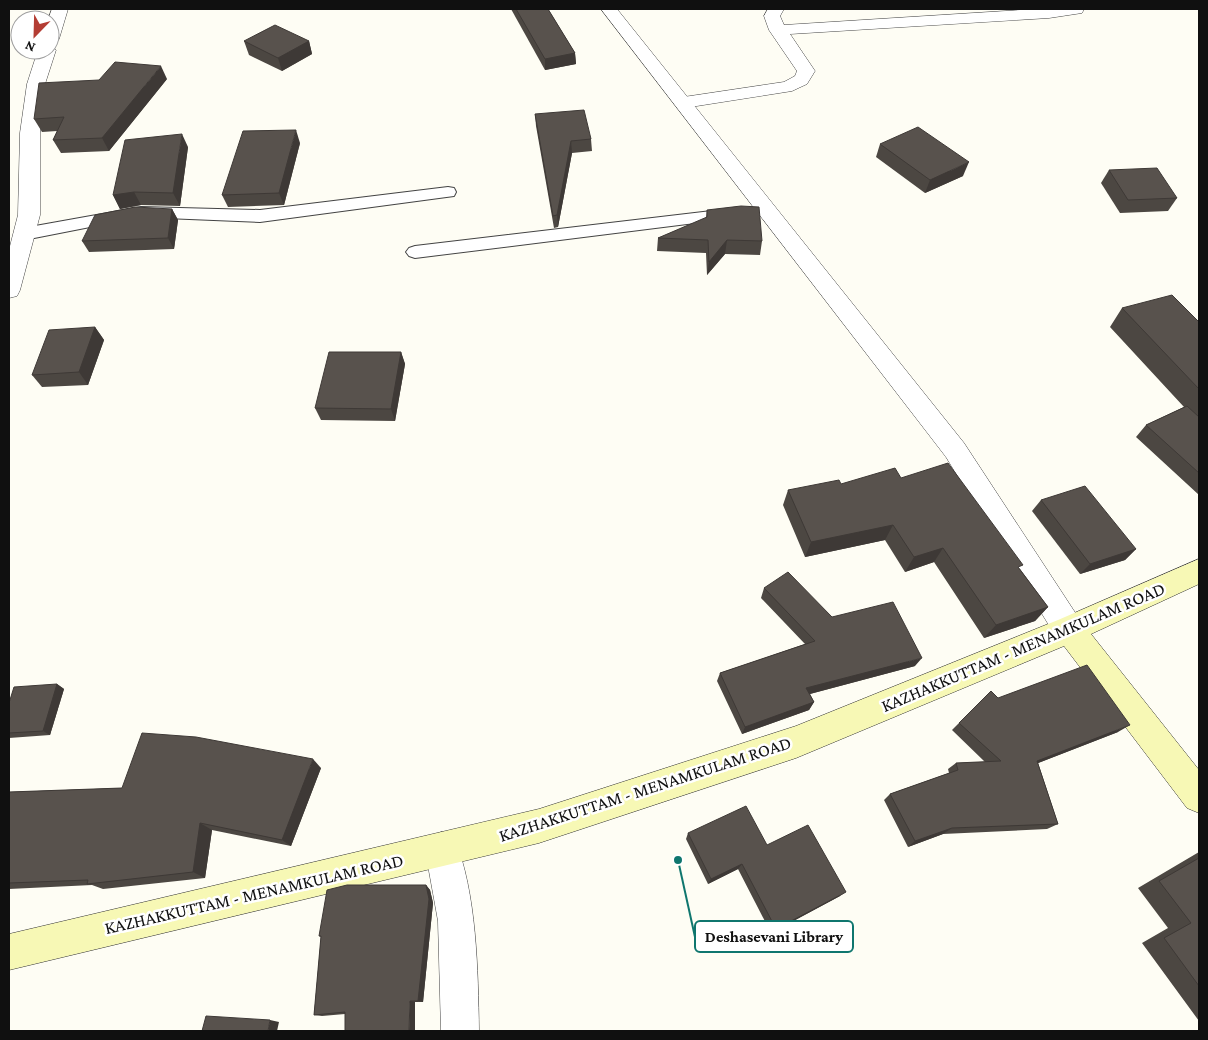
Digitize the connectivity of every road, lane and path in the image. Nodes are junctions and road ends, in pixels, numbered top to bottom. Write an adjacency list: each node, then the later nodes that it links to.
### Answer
1 (609, 9): 6 (street)
2 (776, 9): 4 (street)
3 (1076, 9): 4 (street)
4 (778, 30): 6 (street)
5 (44, 60): 9 (street)
6 (684, 102): 8 (street)
7 (448, 192): 9 (lane)
8 (768, 209): 10 (lane); 13 (street)
9 (24, 234): 11 (street)
10 (415, 252)
11 (9, 290)
12 (1199, 571): 13 (main road, KAZHAKKUTTAM - MENAMKULAM ROAD)
13 (1070, 630): 14 (main road); 15 (main road, KAZHAKKUTTAM - MENAMKULAM ROAD)
14 (1199, 796)
15 (442, 849): 16 (main road, KAZHAKKUTTAM - MENAMKULAM ROAD); 17 (street)
16 (9, 952)
17 (460, 1031)

